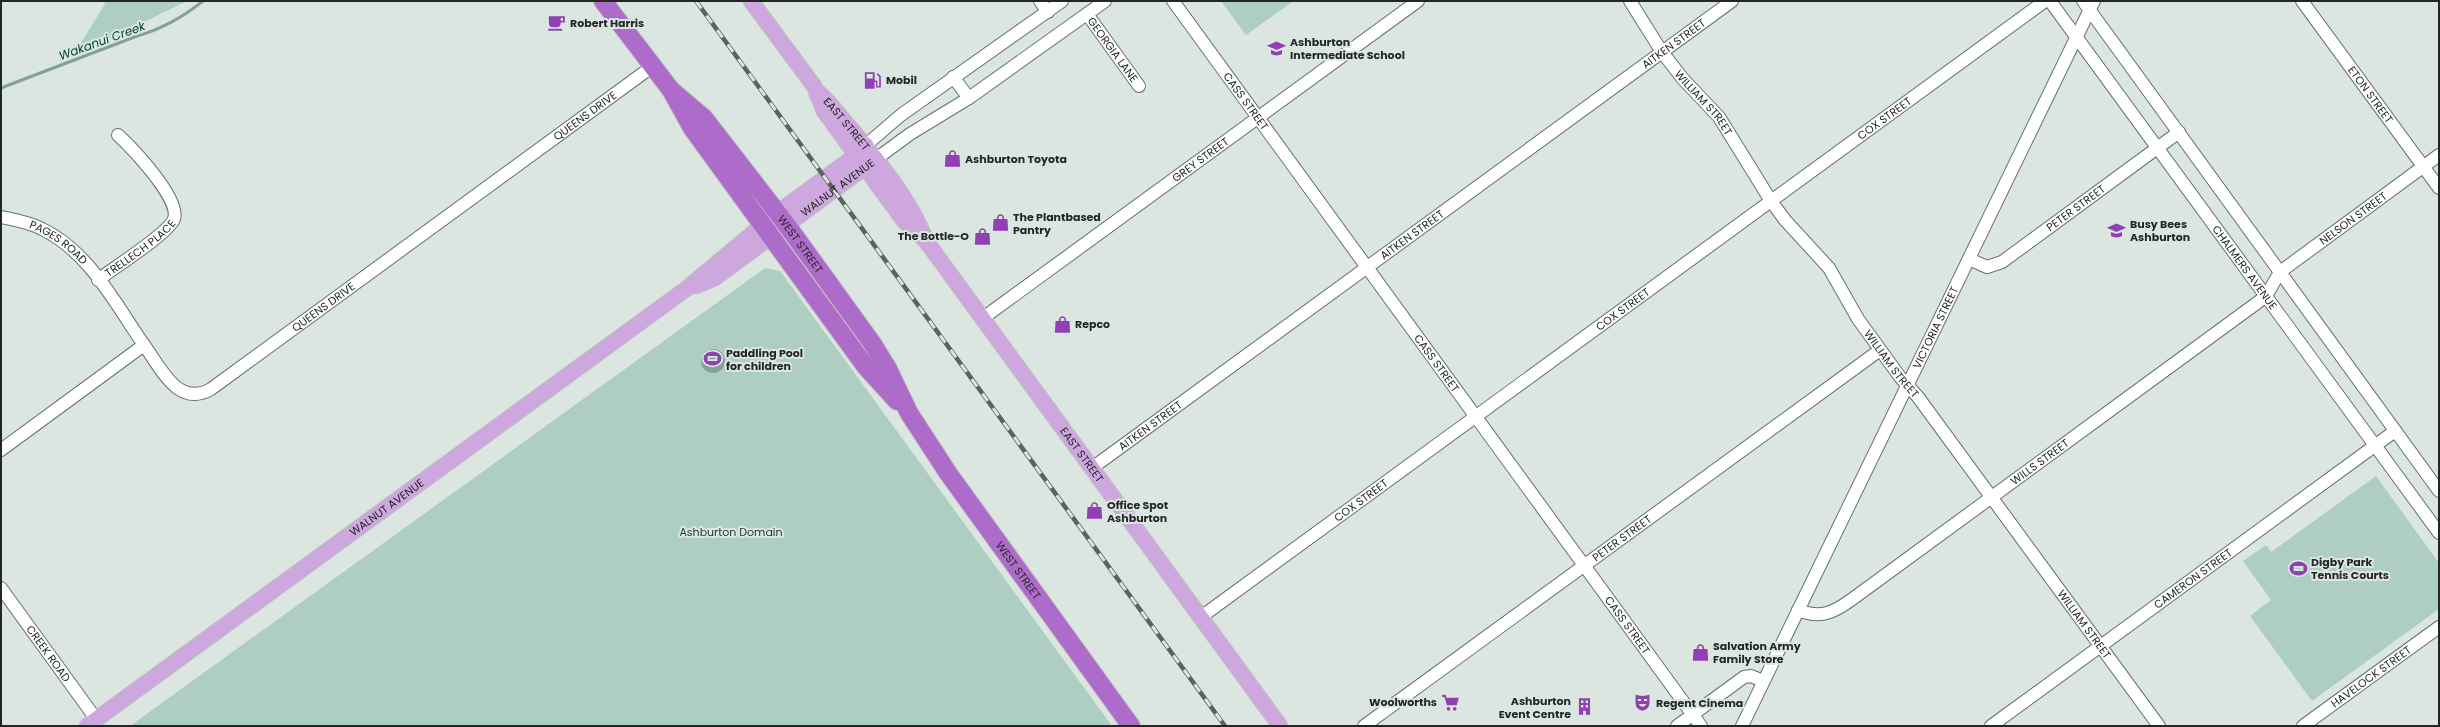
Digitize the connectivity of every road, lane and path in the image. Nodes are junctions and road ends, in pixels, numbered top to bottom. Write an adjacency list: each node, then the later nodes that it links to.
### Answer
1 (603, 1): 18 (highway, WEST STREET)
2 (751, 1): 28 (main road, EAST STREET)
3 (1040, 1): 14 (street)
4 (1062, 1): 14 (street, WALNUT AVENUE)
5 (1104, 1): 15 (street, WALNUT AVENUE)
6 (1173, 1): 23 (street, CASS STREET)
7 (1418, 1): 23 (street, GREY STREET)
8 (1630, 1): 17 (street, WILLIAM STREET)
9 (1732, 1): 17 (street, AITKEN STREET)
10 (2045, 1): 31 (street, COX STREET)
11 (2050, 1): 16 (street, CHALMERS AVENUE)
12 (2302, 1): 29 (street, ETON STREET)
13 (2088, 7): 16 (street, VICTORIA STREET); 24 (street)
14 (1048, 12): 19 (street, WALNUT AVENUE)
15 (1087, 14): 20 (street, GEORGIA LANE); 22 (street, WALNUT AVENUE)
16 (2077, 37): 26 (street, CHALMERS AVENUE); 35 (street, VICTORIA STREET)
17 (1662, 52): 31 (street, WILLIAM STREET); 36 (street, AITKEN STREET)
18 (653, 66): 21 (highway, WEST STREET); 41 (street, QUEENS DRIVE)
19 (953, 77): 22 (street); 28 (street, WALNUT AVENUE)
20 (1139, 86)
21 (671, 90): 33 (highway, WEST STREET); 34 (highway, WEST STREET)
22 (969, 98): 28 (street, WALNUT AVENUE)
23 (1258, 118): 36 (street, CASS STREET); 40 (street, GREY STREET)
24 (2179, 132): 26 (street, PETER STREET); 37 (street)
25 (118, 135): 38 (street, TRELLECH PLACE)
26 (2158, 148): 35 (street, PETER STREET); 39 (street, CHALMERS AVENUE)
27 (2439, 155): 29 (street, NELSON STREET)
28 (865, 157): 33 (main road, WALNUT AVENUE); 40 (main road, EAST STREET)
29 (2423, 167): 30 (street, ETON STREET); 37 (street, NELSON STREET)
30 (2439, 188)
31 (1771, 201): 42 (street, WILLIAM STREET); 45 (street, COX STREET)
32 (1, 217): 38 (street, PAGES ROAD)
33 (782, 219): 34 (main road, WALNUT AVENUE); 44 (highway, WEST STREET)
34 (767, 232): 44 (highway, WEST STREET); 61 (main road, WALNUT AVENUE)
35 (1969, 259): 43 (street, VICTORIA STREET)
36 (1367, 267): 45 (street, CASS STREET); 49 (street, AITKEN STREET)
37 (2280, 272): 39 (street, NELSON STREET); 46 (street)
38 (98, 280): 41 (street, PAGES ROAD)
39 (2269, 291): 47 (street, CHALMERS AVENUE); 51 (street, WILLS STREET)
40 (983, 318): 49 (main road, EAST STREET)
41 (144, 345): 48 (street)
42 (1880, 350): 43 (street, WILLIAM STREET); 53 (street, PETER STREET)
43 (1908, 385): 51 (street, WILLIAM STREET); 55 (street, VICTORIA STREET)
44 (909, 413): 62 (highway, WEST STREET)
45 (1476, 417): 53 (street, CASS STREET); 56 (street, COX STREET)
46 (2395, 431): 47 (street, CAMERON STREET); 50 (street)
47 (2375, 446): 52 (street, CHALMERS AVENUE); 58 (street, CAMERON STREET)
48 (1, 450)
49 (1092, 468): 56 (main road, EAST STREET)
50 (2439, 491)
51 (1992, 497): 55 (street, WILLS STREET); 58 (street, WILLIAM STREET)
52 (2439, 533)
53 (1585, 566): 60 (street, CASS STREET); 64 (street, PETER STREET)
54 (1, 588): 61 (street, CREEK ROAD)
55 (1798, 610): 59 (street, VICTORIA STREET)
56 (1201, 617): 63 (main road, EAST STREET)
57 (2439, 627): 70 (street, HAVELOCK STREET)
58 (2100, 646): 68 (street, CAMERON STREET); 69 (street, WILLIAM STREET)
59 (1763, 681): 60 (street); 67 (street, VICTORIA STREET)
60 (1693, 715): 65 (street); 66 (street, CASS STREET)
61 (92, 722)
62 (1131, 726)
63 (1280, 726)
64 (1364, 726)
65 (1677, 726)
66 (1701, 726)
67 (1742, 726)
68 (1991, 726)
69 (2158, 726)
70 (2303, 726)

